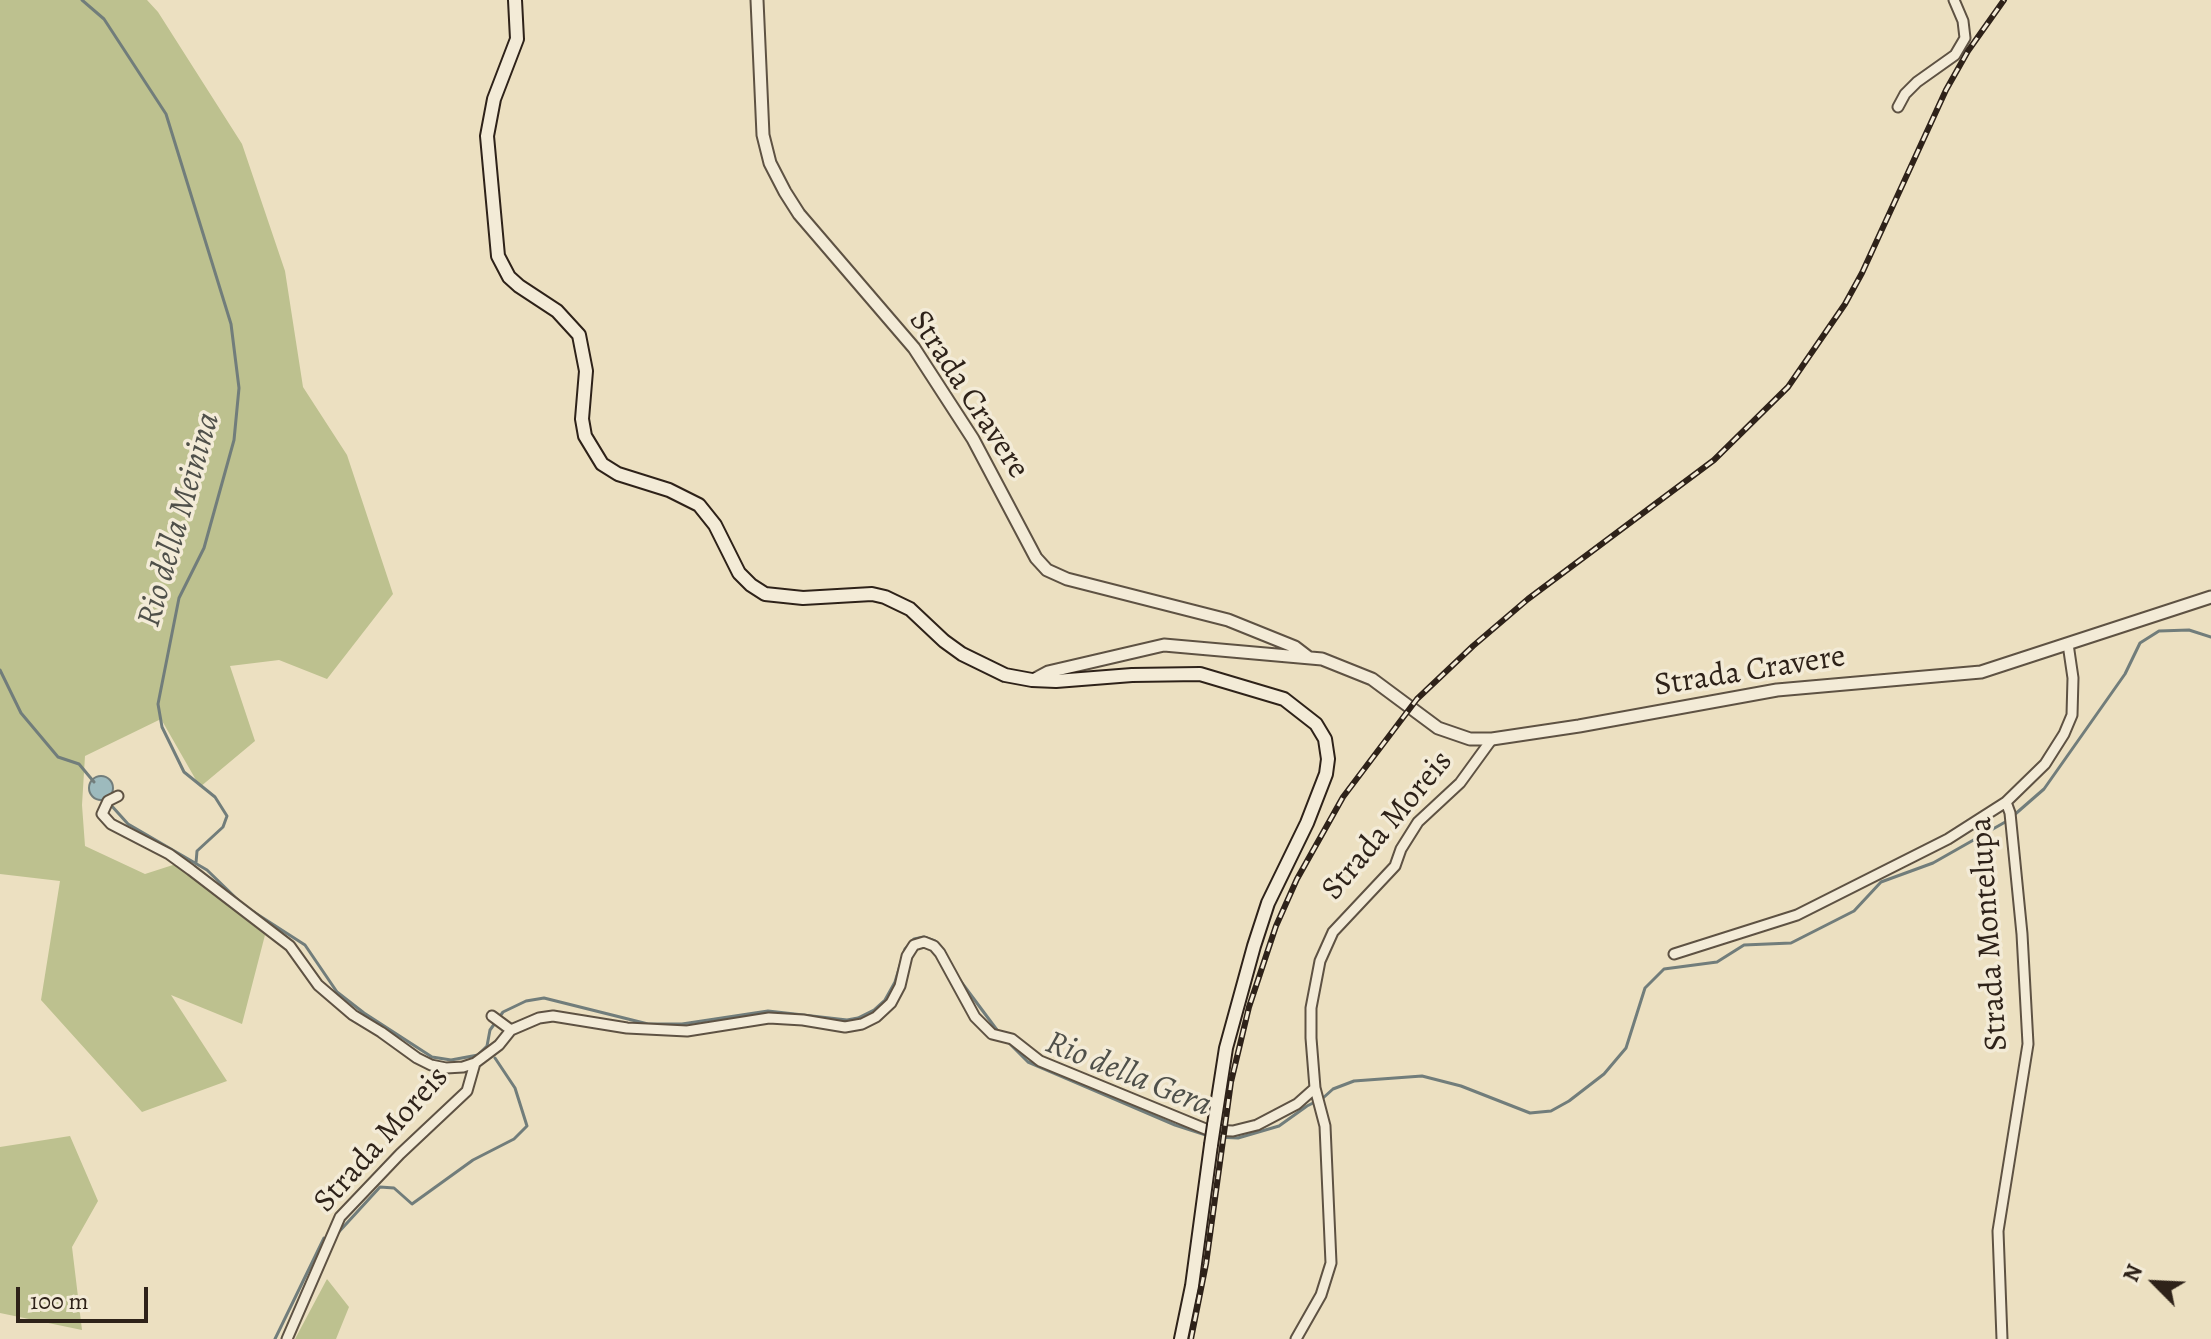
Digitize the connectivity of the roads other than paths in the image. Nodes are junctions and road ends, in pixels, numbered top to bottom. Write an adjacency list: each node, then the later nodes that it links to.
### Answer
1 (515, 0): 8 (main road)
2 (757, 0): 7 (street, Strada Cravere)
3 (1954, 0): 4 (street)
4 (1898, 107)
5 (2211, 597): 6 (street, Strada Cravere)
6 (2068, 644): 9 (street, Strada Cravere); 11 (street, Strada Montelupa)
7 (1308, 658): 8 (street, Strada Cravere); 9 (street, Strada Cravere)
8 (1032, 680): 18 (main road, bridge)
9 (1492, 739): 16 (street, Strada Moreis)
10 (118, 796): 15 (street)
11 (2006, 802): 12 (street); 20 (street, Strada Montelupa)
12 (1674, 954)
13 (492, 1016): 14 (street)
14 (511, 1030): 15 (street); 16 (street)
15 (475, 1063): 17 (street, Strada Moreis)
16 (1318, 1096): 19 (street, Strada Moreis)
17 (287, 1339)
18 (1181, 1339)
19 (1296, 1339)
20 (2002, 1339)

